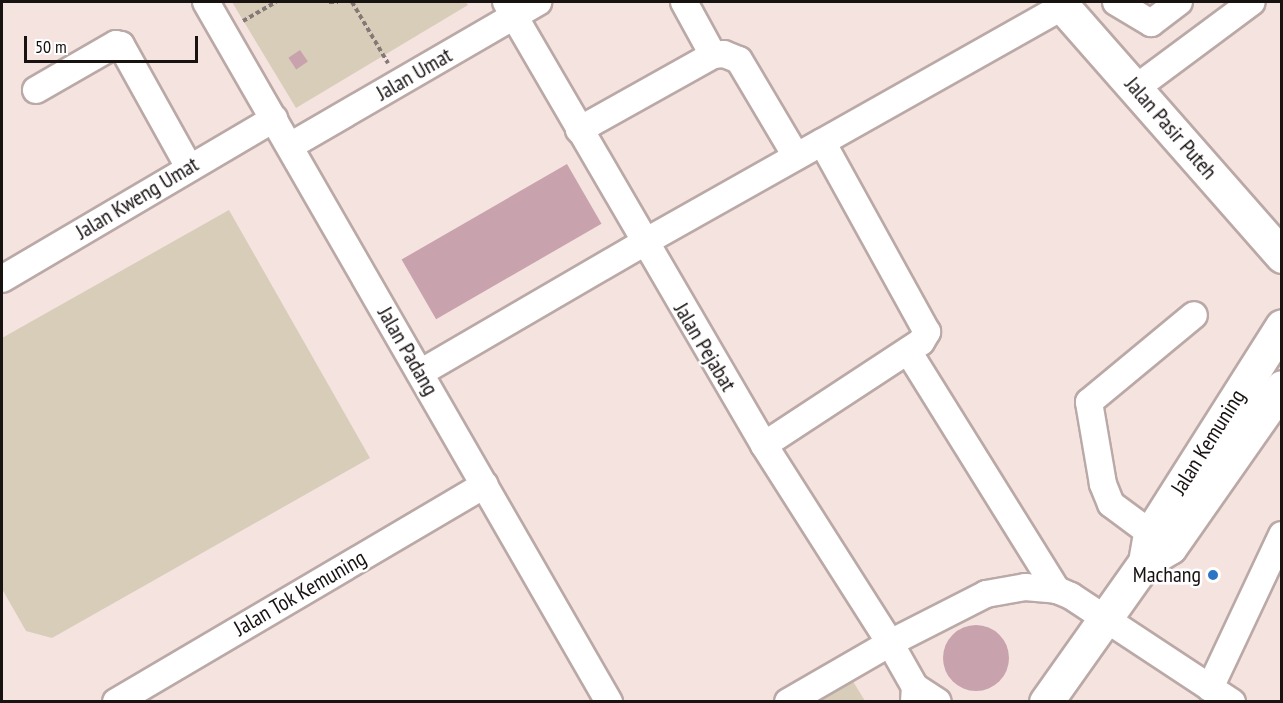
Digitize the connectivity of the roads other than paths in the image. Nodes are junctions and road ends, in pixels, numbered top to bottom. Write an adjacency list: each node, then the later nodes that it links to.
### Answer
1 (206, 2): 12 (street, Jalan Padang)
2 (538, 2): 8 (street, Jalan Umat)
3 (684, 2): 9 (street)
4 (1116, 2): 5 (street)
5 (1179, 2)
6 (1252, 2): 10 (street)
7 (1061, 4): 10 (main road, Jalan Pasir Puteh); 14 (street)
8 (510, 9): 13 (street, Jalan Pejabat); 15 (street, Jalan Umat)
9 (713, 55): 13 (street); 16 (street)
10 (1136, 88): 19 (main road, Jalan Pasir Puteh)
11 (36, 90): 17 (street)
12 (274, 119): 15 (street, Jalan Padang); 17 (street, Jalan Kweng Umat)
13 (579, 130): 18 (street, Jalan Pejabat)
14 (822, 142): 16 (street); 23 (street)
15 (290, 146): 24 (street, Jalan Padang)
16 (796, 156): 18 (street)
17 (189, 166): 20 (street, Jalan Kweng Umat)
18 (643, 243): 24 (street); 26 (street, Jalan Pejabat)
19 (1281, 256)
20 (2, 279)
21 (1194, 315): 29 (street)
22 (1281, 326): 29 (main road, Jalan Kemuning)
23 (908, 351): 26 (street); 30 (street)
24 (420, 373): 27 (street, Jalan Padang)
25 (1281, 387): 29 (main road, Jalan Kemuning)
26 (764, 445): 32 (street, Jalan Pejabat)
27 (485, 485): 35 (street, Jalan Tok Kemuning); 36 (street, Jalan Padang)
28 (1281, 535): 33 (street)
29 (1155, 548): 31 (main road, Jalan Kemuning)
30 (1057, 590): 31 (street); 32 (street)
31 (1106, 621): 33 (street); 39 (main road, Jalan Kemuning)
32 (890, 643): 34 (street, Jalan Pejabat); 37 (street)
33 (1210, 688): 40 (street)
34 (915, 694): 38 (street, Jalan Pejabat)
35 (116, 702)
36 (609, 702)
37 (788, 702)
38 (939, 702)
39 (1046, 702)
40 (1232, 702)

